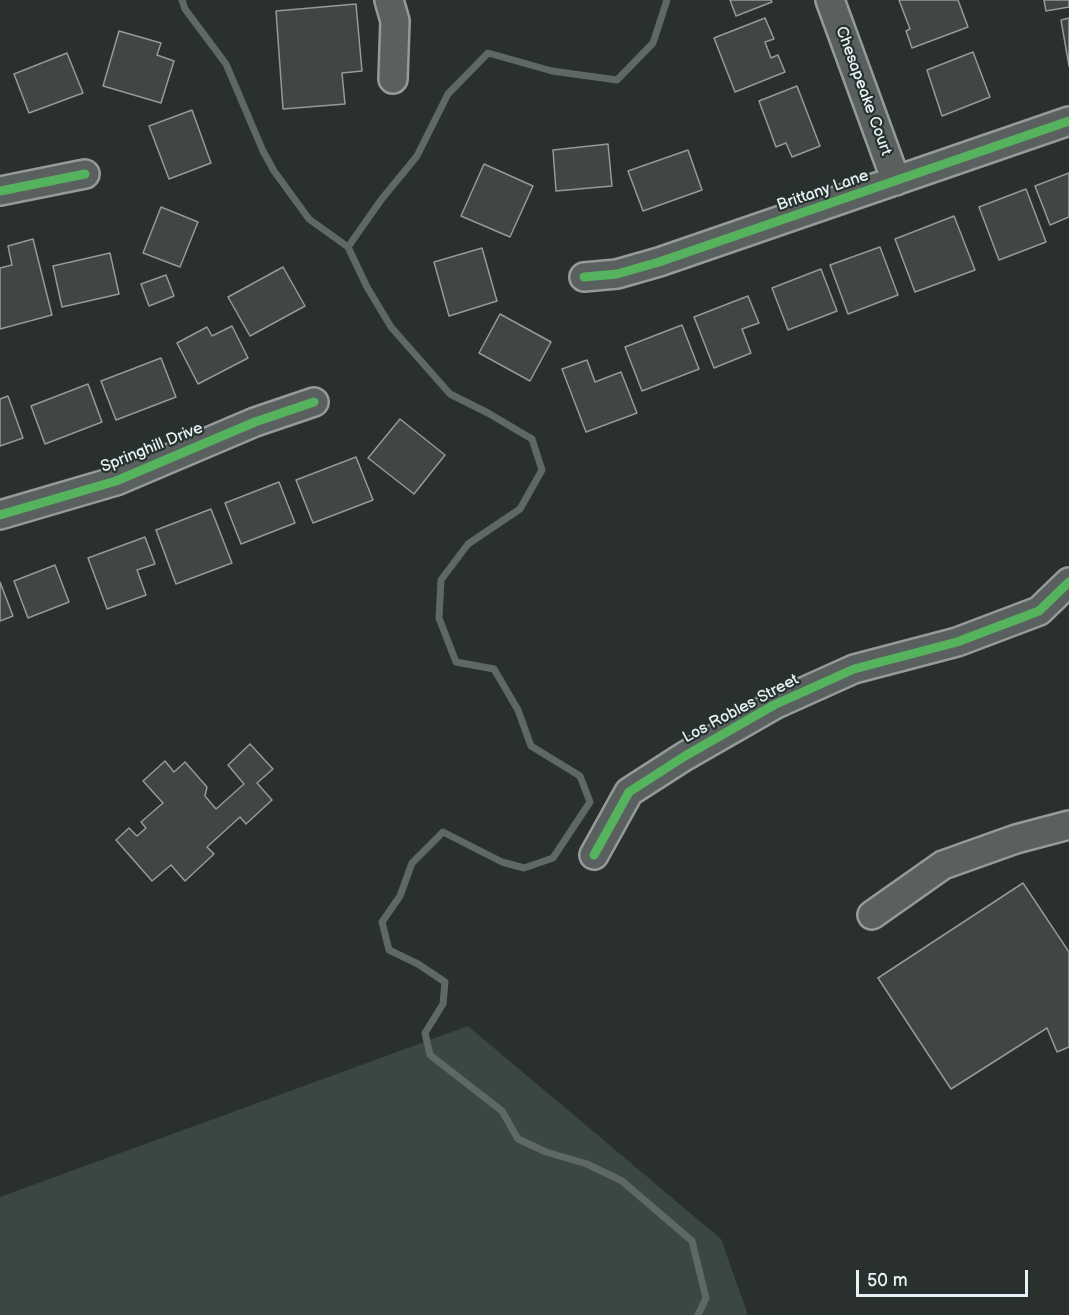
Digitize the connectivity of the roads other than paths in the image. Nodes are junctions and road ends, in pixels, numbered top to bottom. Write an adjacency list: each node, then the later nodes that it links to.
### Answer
1 (389, 0): 3 (street)
2 (830, 0): 6 (street, Chesapeake Court)
3 (393, 79)
4 (1069, 121): 6 (street, Brittany Lane)
5 (85, 174): 7 (street)
6 (896, 181): 8 (street, Brittany Lane)
7 (2, 184)
8 (584, 277)
9 (314, 402): 10 (street, Springhill Drive)
10 (0, 515)
11 (1069, 582): 13 (street, Los Robles Street)
12 (1069, 825): 14 (street)
13 (594, 855)
14 (872, 915)

